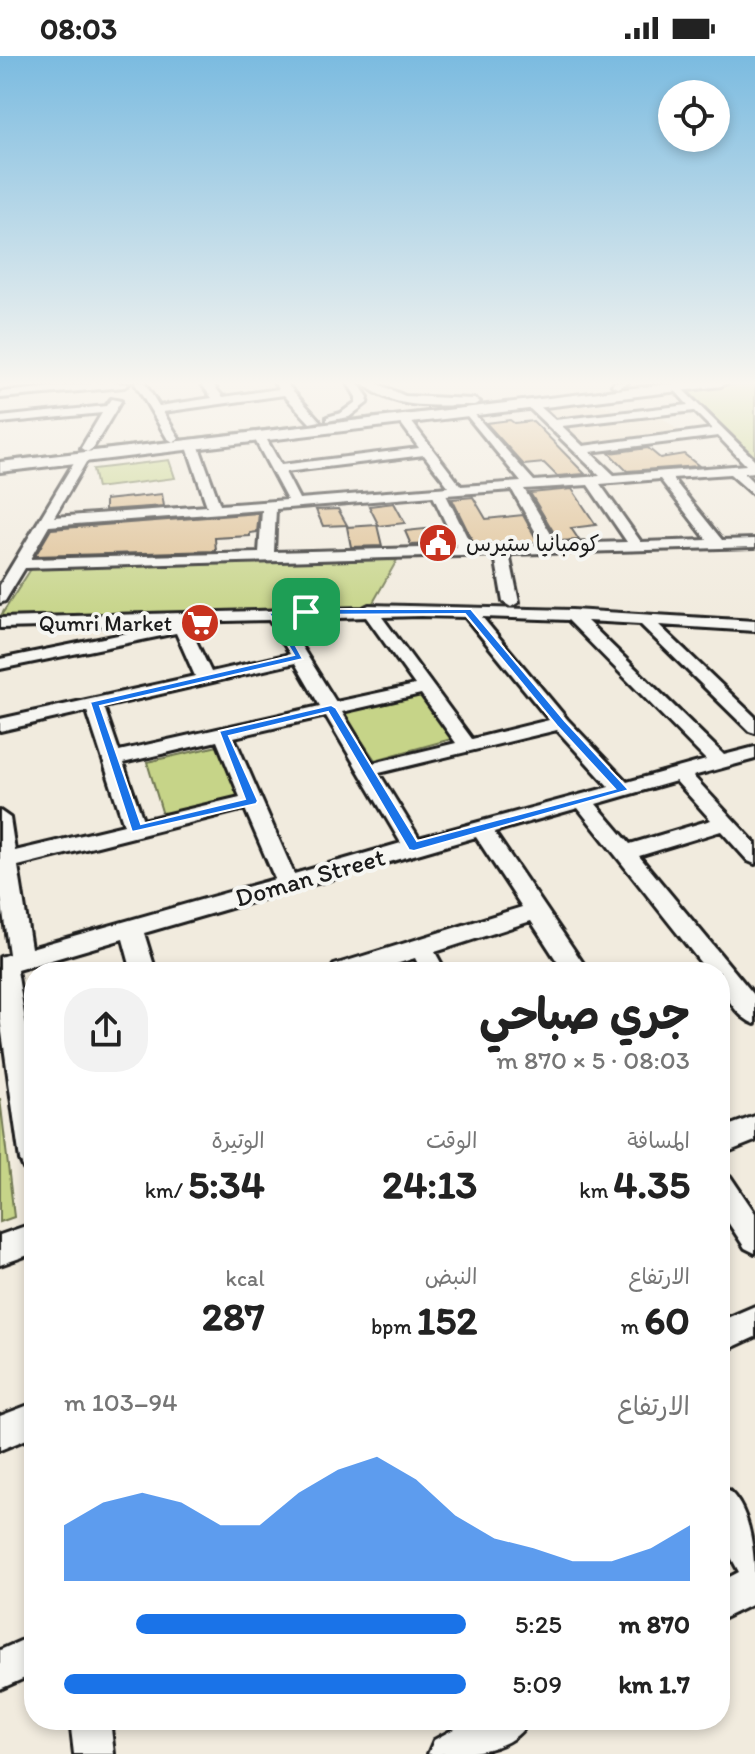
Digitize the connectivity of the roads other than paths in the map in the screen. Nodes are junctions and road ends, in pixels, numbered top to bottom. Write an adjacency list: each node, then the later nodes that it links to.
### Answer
1 (33, 461): 9 (main road)
2 (80, 461): 23 (street)
3 (198, 461): 22 (street)
4 (273, 461): 11 (street)
5 (341, 461): 11 (street)
6 (434, 461): 17 (street)
7 (507, 461): 16 (street)
8 (591, 461): 14 (street)
9 (0, 467)
10 (755, 468): 12 (street)
11 (277, 469): 20 (street)
12 (735, 471): 13 (street); 18 (street)
13 (664, 476): 14 (street); 24 (street)
14 (612, 480): 15 (street)
15 (592, 481): 16 (street); 26 (street)
16 (524, 487): 17 (street); 27 (street)
17 (458, 491): 19 (street)
18 (755, 492)
19 (438, 493): 20 (street); 29 (street)
20 (295, 503): 21 (street)
21 (269, 505): 22 (street); 30 (street)
22 (215, 509): 23 (street)
23 (46, 522): 31 (street)
24 (717, 543): 25 (street); 26 (street)
25 (753, 545)
26 (637, 546): 27 (street)
27 (551, 547): 28 (street)
28 (501, 549): 29 (street); 34 (street)
29 (466, 550): 30 (street)
30 (266, 557): 31 (street)
31 (19, 567): 32 (street); 33 (street)
32 (0, 570)
33 (0, 598)
34 (511, 602)
35 (369, 610): 36 (street); 37 (street); 46 (street)
36 (468, 611): 38 (street); 49 (street)
37 (273, 613): 40 (street); 43 (street)
38 (572, 615): 39 (street); 56 (street)
39 (644, 619): 42 (street); 51 (street)
40 (179, 622): 41 (street); 44 (street); 45 (street)
41 (0, 623)
42 (755, 626)
43 (300, 657): 45 (street); 48 (street)
44 (0, 664)
45 (205, 678): 47 (street)
46 (423, 688): 48 (street); 53 (street)
47 (94, 704): 50 (street); 55 (street)
48 (331, 708): 52 (street); 57 (street)
49 (561, 723): 53 (street); 59 (street)
50 (0, 725)
51 (755, 727)
52 (223, 734): 55 (street); 60 (street)
53 (468, 746): 57 (street)
54 (755, 753): 56 (street, Doman Street)
55 (113, 759): 64 (street)
56 (720, 763): 58 (street, Doman Street)
57 (368, 770): 66 (street)
58 (680, 774): 59 (street, Doman Street); 62 (street)
59 (623, 790): 61 (street, Doman Street)
60 (252, 801): 64 (street); 70 (street)
61 (584, 802): 65 (street, Doman Street); 67 (street)
62 (725, 823): 67 (street); 68 (street)
63 (1, 826): 69 (street)
64 (136, 829): 69 (street)
65 (482, 830): 66 (street, Doman Street); 71 (street)
66 (414, 847): 70 (street, Doman Street)
67 (625, 853): 78 (street)
68 (755, 856)
69 (6, 861): 79 (street)
70 (288, 885): 72 (street, Doman Street)
71 (536, 911): 73 (street); 77 (street)
72 (131, 929): 74 (street); 79 (street, Doman Street)
73 (420, 947): 75 (street); 76 (street)
74 (141, 962)
75 (373, 962)
76 (428, 962)
77 (570, 962)
78 (717, 962)
79 (8, 964): 82 (street)
80 (730, 978): 81 (street)
81 (752, 1004)
82 (24, 1085)
83 (755, 1128): 84 (street)
84 (730, 1138)
85 (730, 1200): 86 (street)
86 (755, 1238)
87 (24, 1242): 88 (street)
88 (0, 1250)
89 (755, 1321): 90 (street)
90 (730, 1332)
91 (24, 1423): 92 (street)
92 (0, 1433)
93 (730, 1520): 94 (street)
94 (755, 1566)
95 (755, 1583): 96 (street)
96 (730, 1597)
97 (24, 1659): 98 (street)
98 (0, 1670)
99 (91, 1730): 101 (street)
100 (491, 1730): 102 (street)
101 (94, 1754)
102 (448, 1754)

